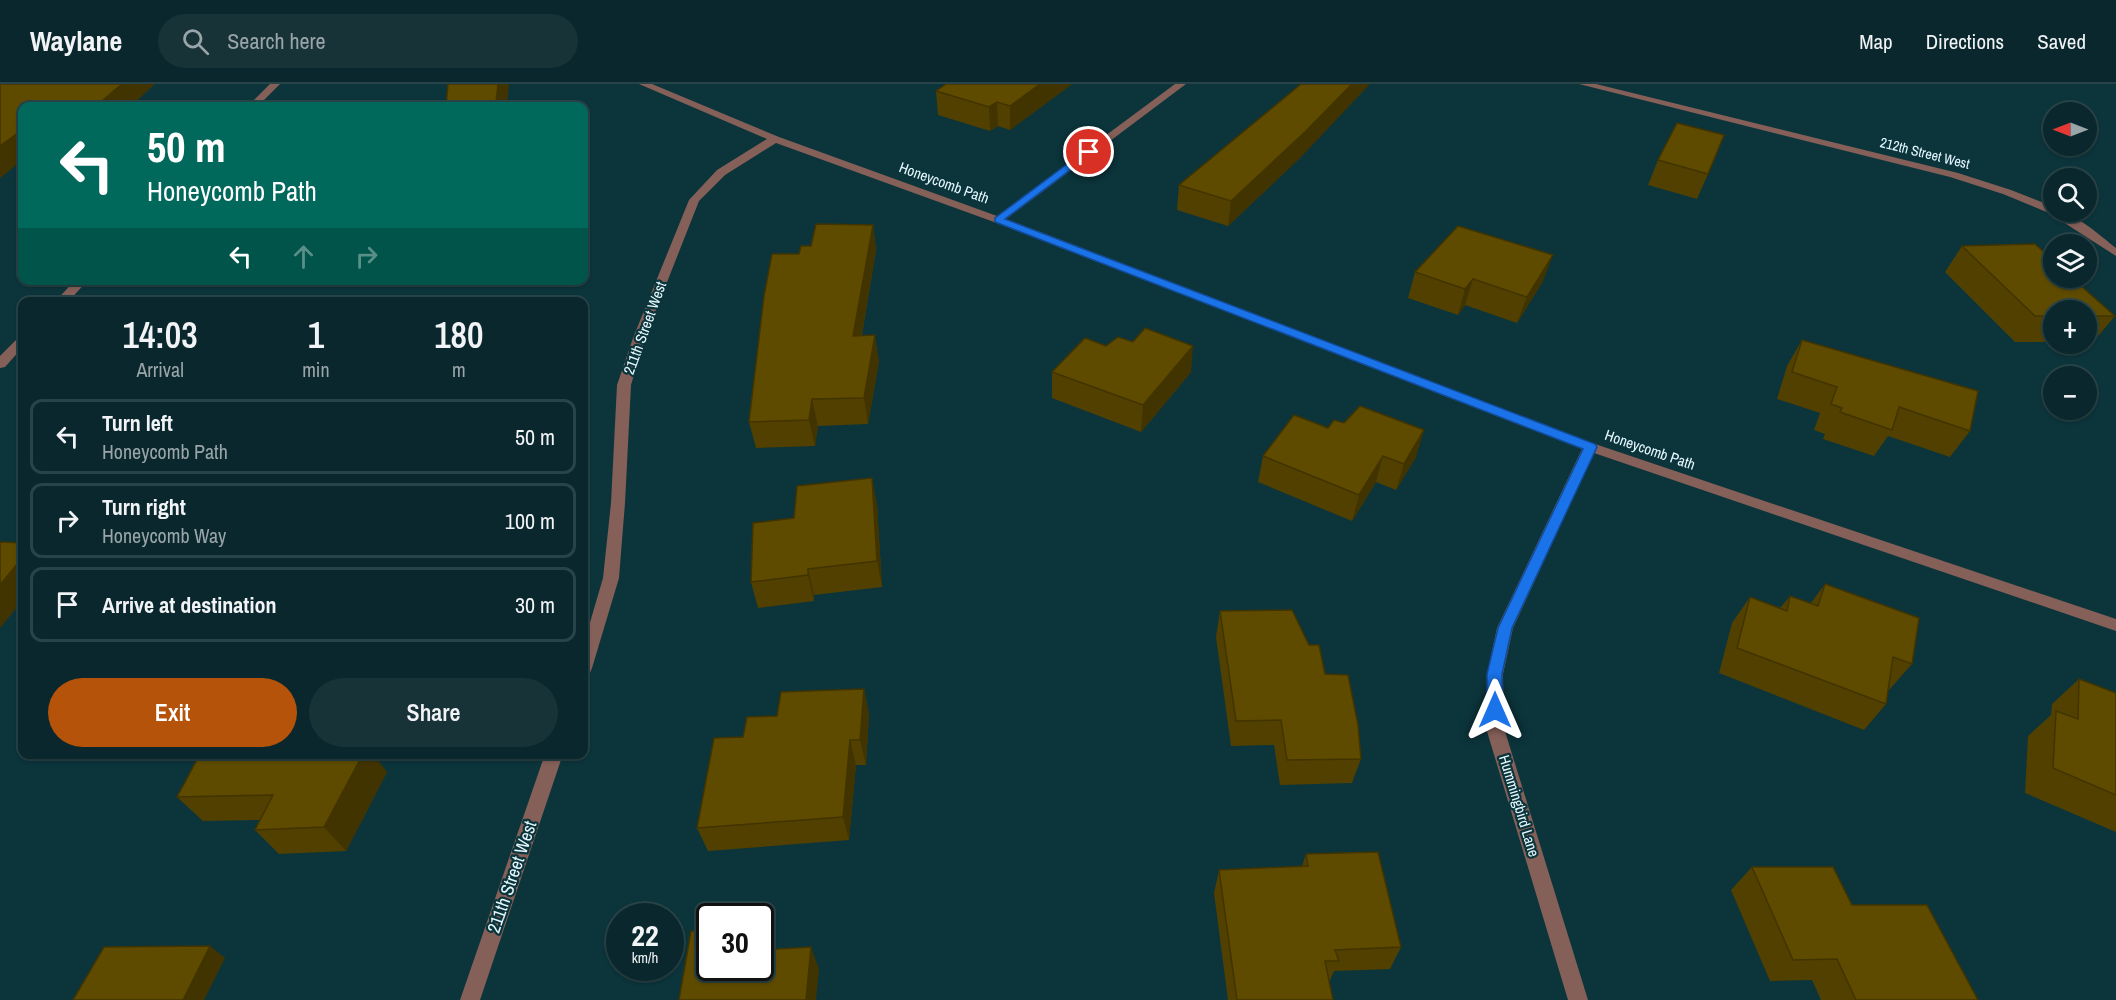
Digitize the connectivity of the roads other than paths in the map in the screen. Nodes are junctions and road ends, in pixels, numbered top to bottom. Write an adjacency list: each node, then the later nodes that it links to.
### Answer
1 (275, 84): 5 (street)
2 (644, 84): 6 (street, Honeycomb Path)
3 (1181, 84): 8 (street)
4 (1584, 84): 7 (street, 212th Street West)
5 (257, 102)
6 (775, 139): 8 (street, Honeycomb Path); 17 (street, 211th Street West)
7 (2043, 207)
8 (998, 220): 15 (street, Honeycomb Path)
9 (2073, 222): 10 (street, 212th Street West)
10 (2116, 253)
11 (77, 285): 12 (street)
12 (66, 297)
13 (18, 345): 14 (street)
14 (0, 364)
15 (1590, 447): 16 (street, Honeycomb Path); 20 (street, Hummingbird Lane)
16 (2116, 625)
17 (588, 655)
18 (552, 759): 19 (street, 211th Street West)
19 (470, 1000)
20 (1578, 1000)

